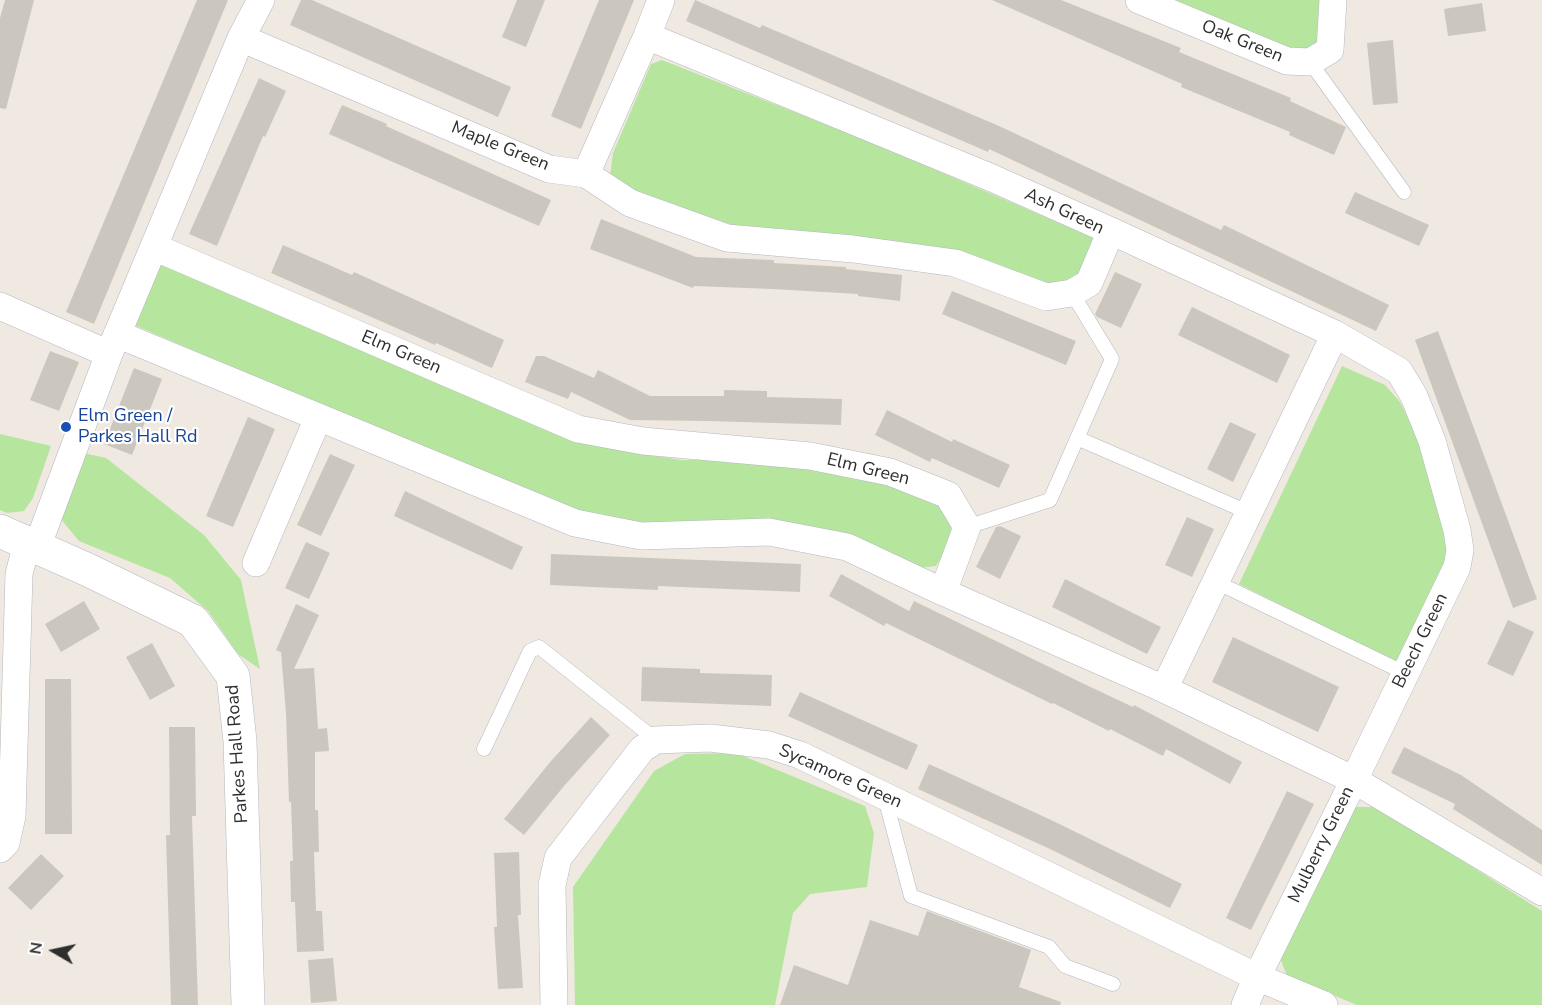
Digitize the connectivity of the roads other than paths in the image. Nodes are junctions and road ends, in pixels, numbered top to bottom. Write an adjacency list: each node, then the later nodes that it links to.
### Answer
1 (261, 0): 6 (street)
2 (661, 0): 5 (street)
3 (1140, 0): 7 (street, Oak Green)
4 (1333, 0): 7 (street)
5 (647, 36): 8 (street); 10 (street, Ash Green)
6 (241, 38): 8 (street, Maple Green); 11 (street)
7 (1310, 62): 9 (lane)
8 (586, 174): 12 (street)
9 (1404, 192)
10 (1111, 231): 12 (street, Ash Green); 14 (street, Beech Green)
11 (154, 247): 15 (street); 19 (street, Elm Green)
12 (1072, 293): 17 (lane)
13 (0, 306): 15 (street)
14 (1335, 334): 18 (street); 24 (street, Beech Green)
15 (113, 344): 16 (street); 20 (street)
16 (318, 418): 21 (street); 23 (street)
17 (1077, 438): 18 (lane); 19 (lane)
18 (1250, 513): 22 (street)
19 (967, 528): 23 (street)
20 (21, 540): 30 (street); 34 (street, Parkes Hall Road)
21 (255, 563)
22 (1216, 582): 24 (lane); 25 (street)
23 (943, 592): 25 (street)
24 (1405, 673): 28 (street, Beech Green)
25 (1164, 689): 28 (street)
26 (656, 740): 27 (lane); 29 (street, Sycamore Green); 35 (street)
27 (484, 748)
28 (1354, 780): 31 (street, Mulberry Green); 32 (street, Mulberry Green)
29 (885, 796): 32 (street, Sycamore Green); 33 (lane)
30 (0, 849)
31 (1542, 892)
32 (1257, 977): 36 (street); 37 (street)
33 (1113, 984)
34 (248, 1005)
35 (554, 1005)
36 (1245, 1005)
37 (1324, 1005)

